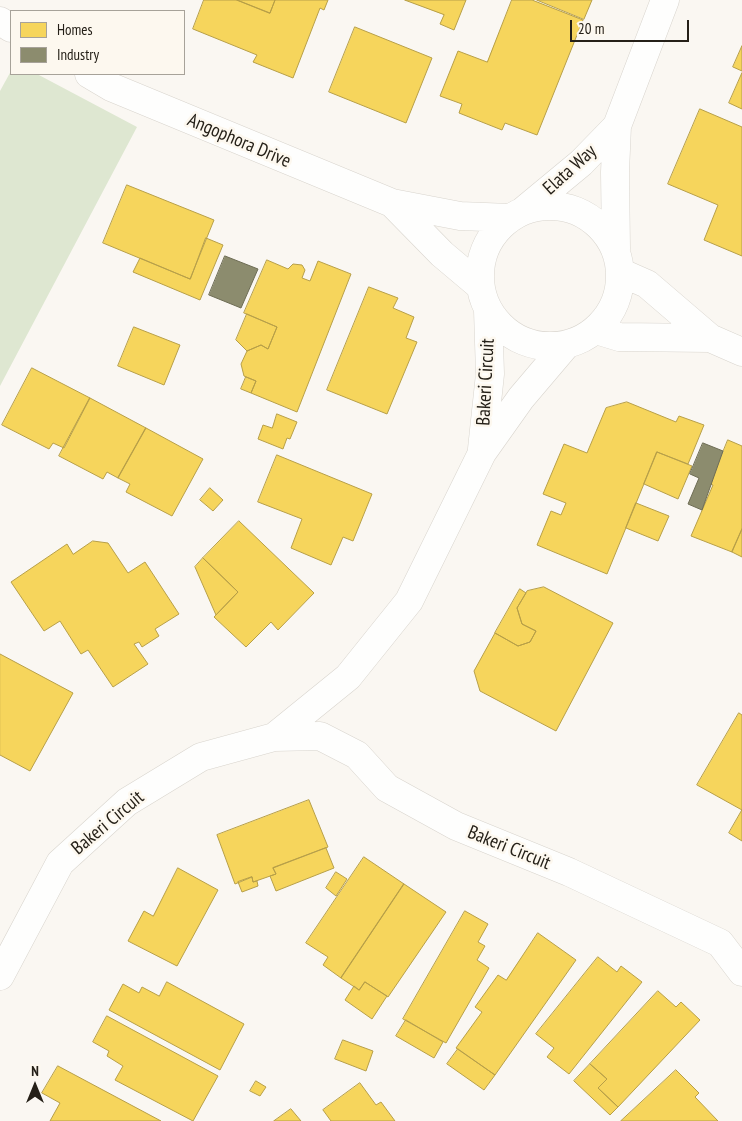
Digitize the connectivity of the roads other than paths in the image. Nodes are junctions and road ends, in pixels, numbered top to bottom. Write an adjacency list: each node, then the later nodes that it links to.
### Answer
1 (664, 0): 3 (street, Elata Way)
2 (91, 75): 4 (street, Angophora Drive)
3 (617, 126): 5 (street, Elata Way); 6 (street, Elata Way)
4 (392, 203): 5 (street, Angophora Drive); 7 (street, Angophora Drive)
5 (516, 215): 6 (street); 7 (street)
6 (619, 261): 8 (street); 9 (street)
7 (484, 298): 10 (street); 12 (street, Bakeri Circuit)
8 (596, 330): 9 (street); 10 (street)
9 (710, 338): 11 (street)
10 (566, 345): 12 (street, Bakeri Circuit)
11 (742, 352)
12 (482, 453): 13 (street, Bakeri Circuit)
13 (274, 737): 14 (street, Bakeri Circuit); 15 (street, Bakeri Circuit)
14 (742, 972)
15 (0, 976)

